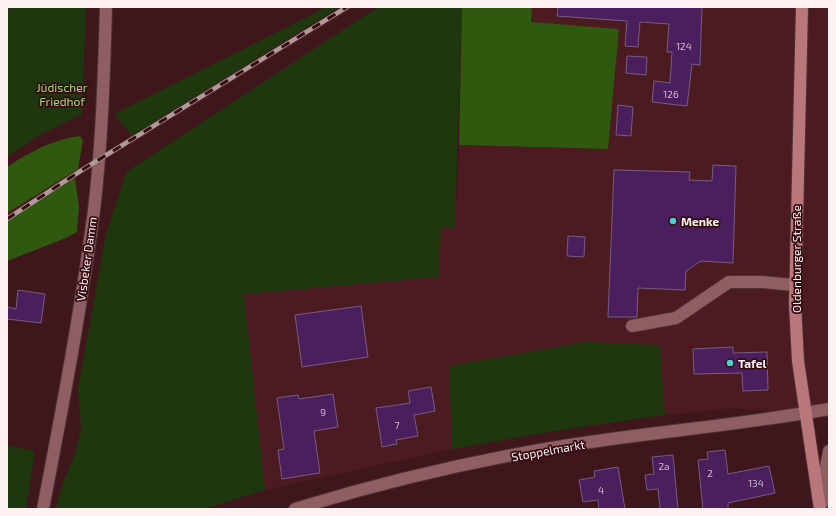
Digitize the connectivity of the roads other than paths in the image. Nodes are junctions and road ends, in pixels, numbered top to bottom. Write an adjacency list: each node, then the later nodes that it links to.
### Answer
1 (106, 7): 9 (street, Visbeker Damm)
2 (802, 7): 3 (main road, Oldenburger Straße)
3 (794, 285): 4 (street); 6 (main road, Oldenburger Straße)
4 (632, 326)
5 (829, 409): 6 (street, Stoppelmarkt)
6 (805, 413): 10 (street, Stoppelmarkt); 11 (main road, Oldenburger Straße)
7 (829, 451): 8 (street)
8 (829, 502)
9 (43, 509)
10 (295, 509)
11 (820, 509)

